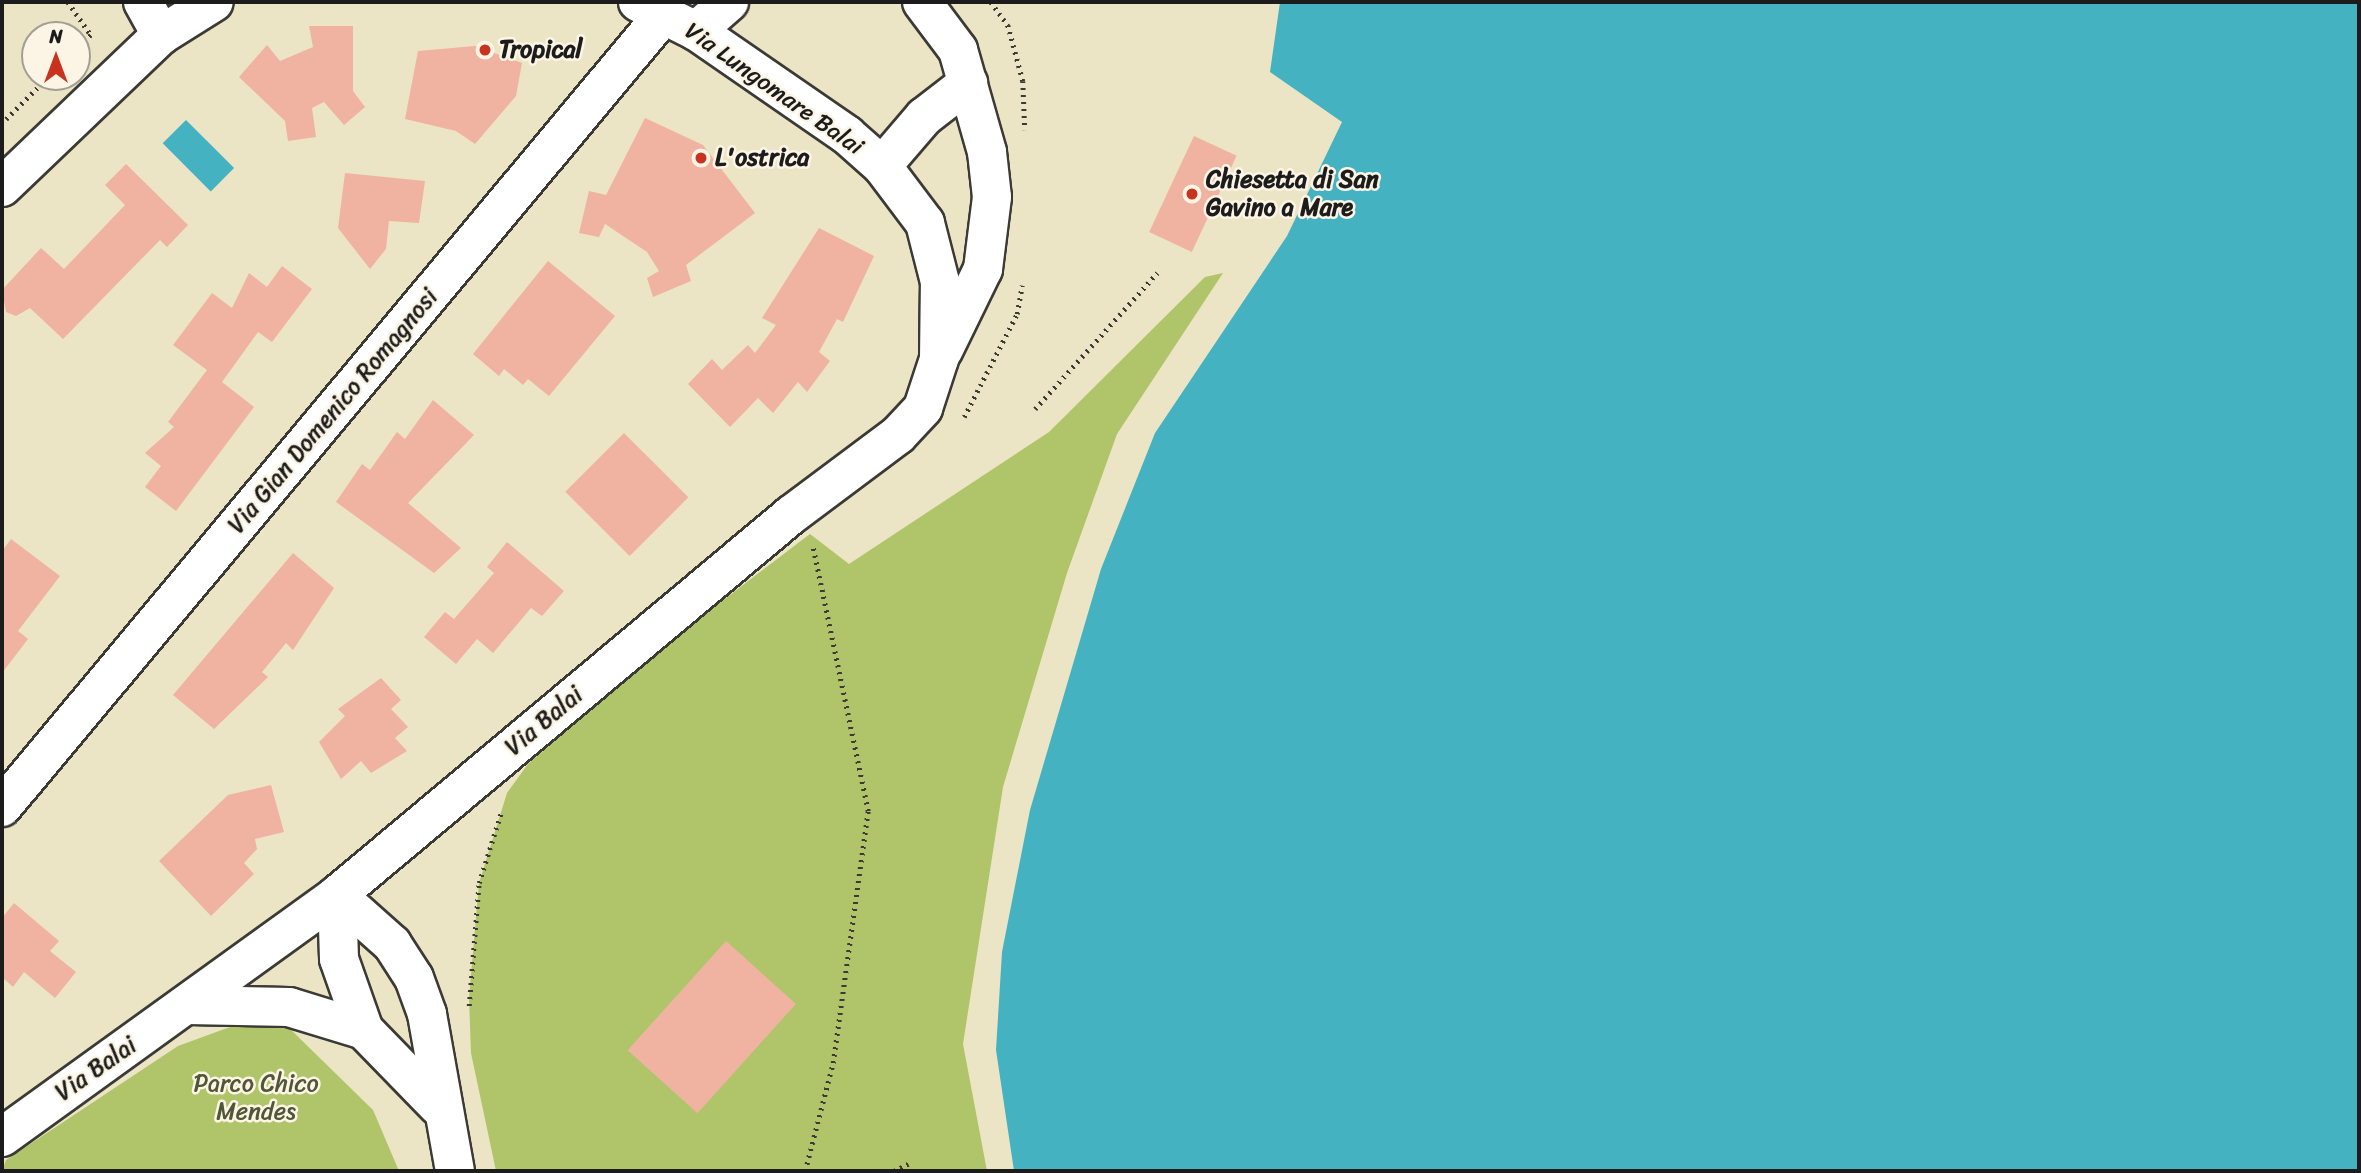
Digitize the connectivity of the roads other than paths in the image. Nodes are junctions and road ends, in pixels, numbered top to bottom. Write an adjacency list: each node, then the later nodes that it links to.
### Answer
1 (143, 2): 6 (street)
2 (214, 2): 6 (street)
3 (729, 2): 5 (street, Via Gian Domenico Romagnosi)
4 (922, 2): 7 (street)
5 (666, 16): 8 (street, Via Lungomare Balai); 12 (street, Via Gian Domenico Romagnosi)
6 (161, 35): 9 (street)
7 (968, 83): 8 (street); 11 (street)
8 (882, 166): 10 (street, Via Lungomare Balai)
9 (2, 187)
10 (925, 223): 11 (street, Via Balai)
11 (939, 359): 13 (street, Via Balai)
12 (2, 807)
13 (337, 895): 14 (street, Via Balai); 15 (street); 16 (street)
14 (188, 1005): 15 (street); 17 (street, Via Balai)
15 (364, 1030): 16 (street)
16 (438, 1106): 18 (street)
17 (2, 1137)
18 (455, 1171)

